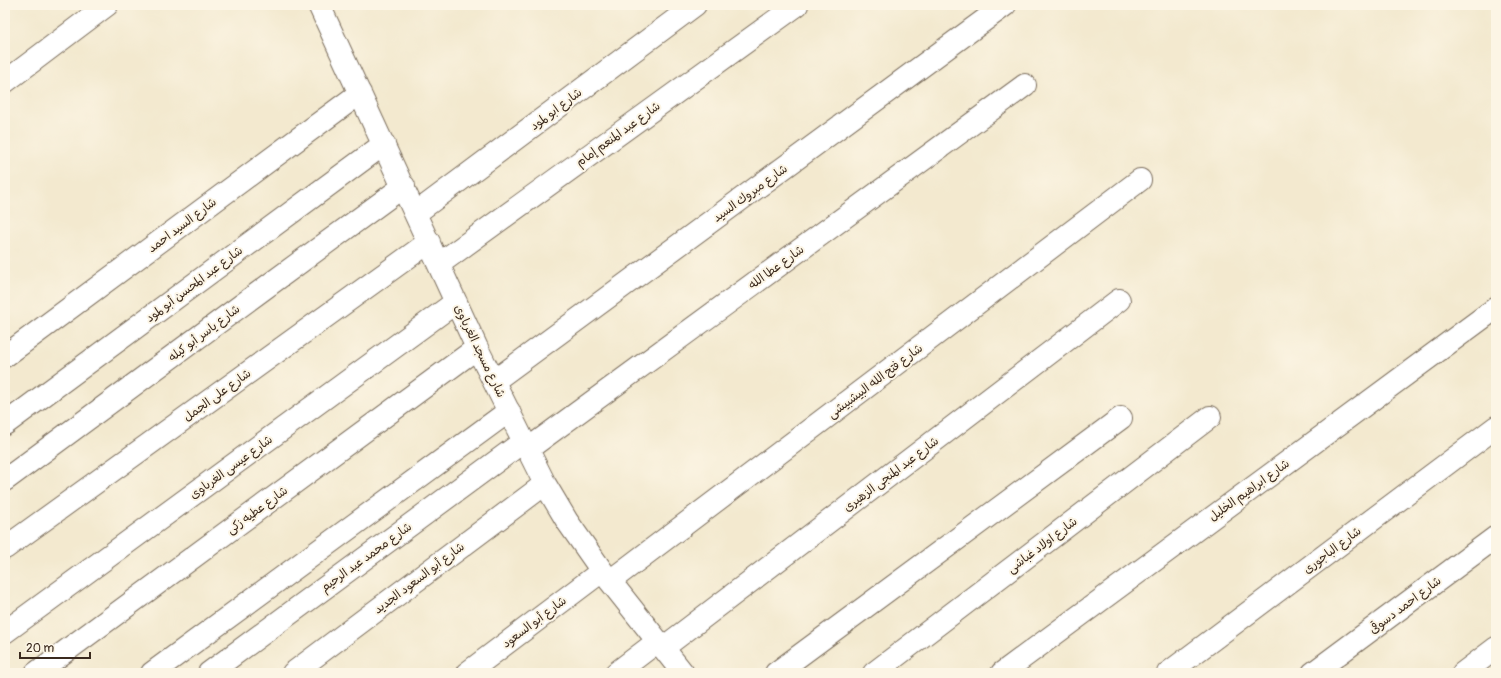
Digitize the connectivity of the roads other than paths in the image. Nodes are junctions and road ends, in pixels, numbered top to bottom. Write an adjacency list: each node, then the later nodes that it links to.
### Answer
1 (107, 5): 6 (street)
2 (319, 5): 8 (street, شارع مسجد الغرباوى)
3 (695, 5): 12 (street, شارع ابو لمود)
4 (797, 5): 14 (street, شارع عبد المنعم إمام)
5 (1005, 5): 20 (street, شارع مبروك السيد)
6 (5, 82)
7 (1025, 85): 26 (street, شارع عطا الله)
8 (360, 93): 9 (street, شارع مسجد الغرباوى); 19 (street, شارع السيد احمد)
9 (384, 144): 11 (street, شارع مسجد الغرباوى); 24 (street, شارع عبد المحسن أبو لمود)
10 (1140, 180): 31 (street, شارع فتح الله البيشبيشى)
11 (404, 186): 12 (street, شارع مسجد الغرباوى); 27 (street, شارع ياسر أبو كيله)
12 (416, 213): 13 (street, شارع مسجد الغرباوى)
13 (429, 242): 14 (street, شارع مسجد الغرباوى); 30 (street, شارع على الجمل)
14 (439, 264): 16 (street, شارع مسجد الغرباوى)
15 (1119, 300): 33 (street, شارع عبد المنجى الزهيرى)
16 (456, 302): 18 (street, شارع مسجد الغرباوى); 32 (street, شارع عيسى الغرباوى)
17 (1496, 308): 44 (street, شارع ابراهيم الخليل)
18 (477, 348): 20 (street, شارع مسجد الغرباوى); 35 (street, شارع عطيه زكى)
19 (5, 356)
20 (494, 381): 21 (street, شارع مسجد الغرباوى)
21 (509, 411): 26 (street, شارع مسجد الغرباوى); 36 (street)
22 (1210, 417): 43 (street, شارع اولاد غباشى)
23 (1121, 418): 42 (street)
24 (5, 424)
25 (1496, 427): 45 (street, شارع الباجورى)
26 (526, 445): 28 (street, شارع مسجد الغرباوى); 37 (street, شارع محمد عبد الرحيم)
27 (5, 480)
28 (545, 484): 31 (street, شارع مسجد الغرباوى); 38 (street, شارع أبو السعود الجديد)
29 (1496, 537): 46 (street, شارع احمد دسوقى)
30 (5, 548)
31 (606, 576): 33 (street, شارع مسجد الغرباوى); 39 (street, شارع أبو السعود)
32 (5, 632)
33 (660, 645): 40 (street, شارع عبد المنجى الزهيرى); 41 (street, شارع مسجد الغرباوى)
34 (1493, 657): 47 (street)
35 (36, 673)
36 (152, 673)
37 (209, 673)
38 (293, 673)
39 (467, 673)
40 (616, 673)
41 (683, 673)
42 (776, 673)
43 (874, 673)
44 (1002, 673)
45 (1168, 673)
46 (1314, 673)
47 (1463, 673)

